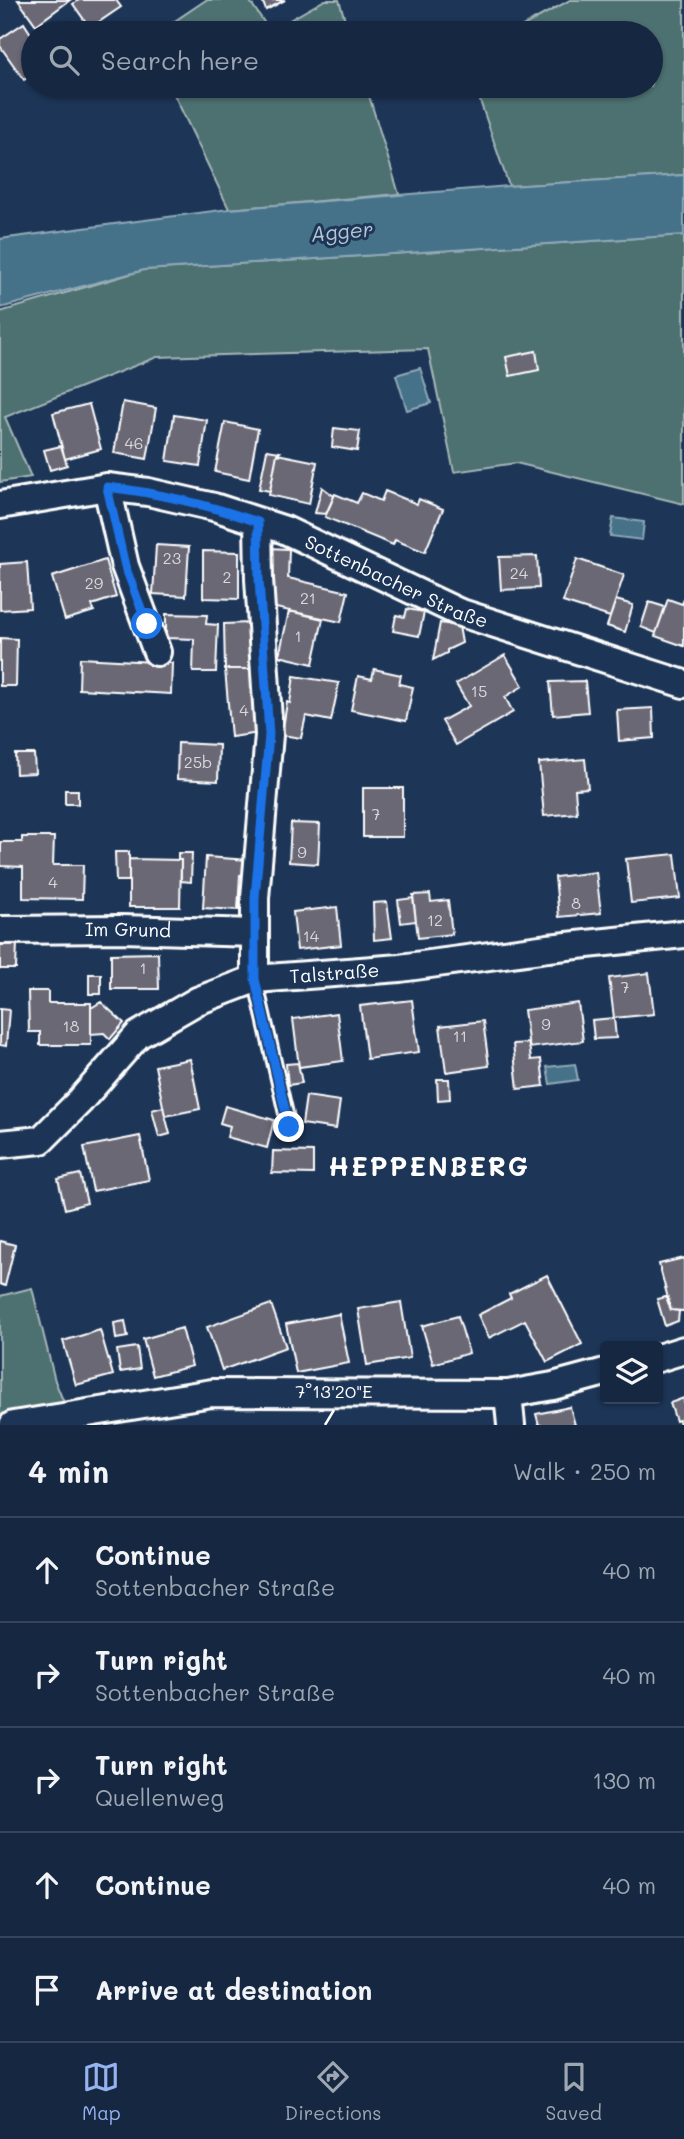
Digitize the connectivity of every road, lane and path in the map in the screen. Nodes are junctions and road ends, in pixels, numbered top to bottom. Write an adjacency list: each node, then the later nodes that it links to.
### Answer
1 (107, 487): 2 (street, Sottenbacher Straße); 3 (street, Sottenbacher Straße); 4 (street)
2 (0, 505)
3 (258, 522): 5 (street, Sottenbacher Straße); 7 (street)
4 (157, 652)
5 (684, 684)
6 (0, 930): 7 (street, Im Grund)
7 (255, 933): 9 (street)
8 (684, 934): 9 (street, Talstraße)
9 (255, 979): 10 (lane); 11 (street, Talstraße)
10 (289, 1127)
11 (0, 1144)
12 (684, 1350): 13 (street)
13 (663, 1356)
14 (600, 1373): 15 (street)
15 (508, 1394): 16 (street); 17 (street)
16 (13, 1425)
17 (511, 1425)

